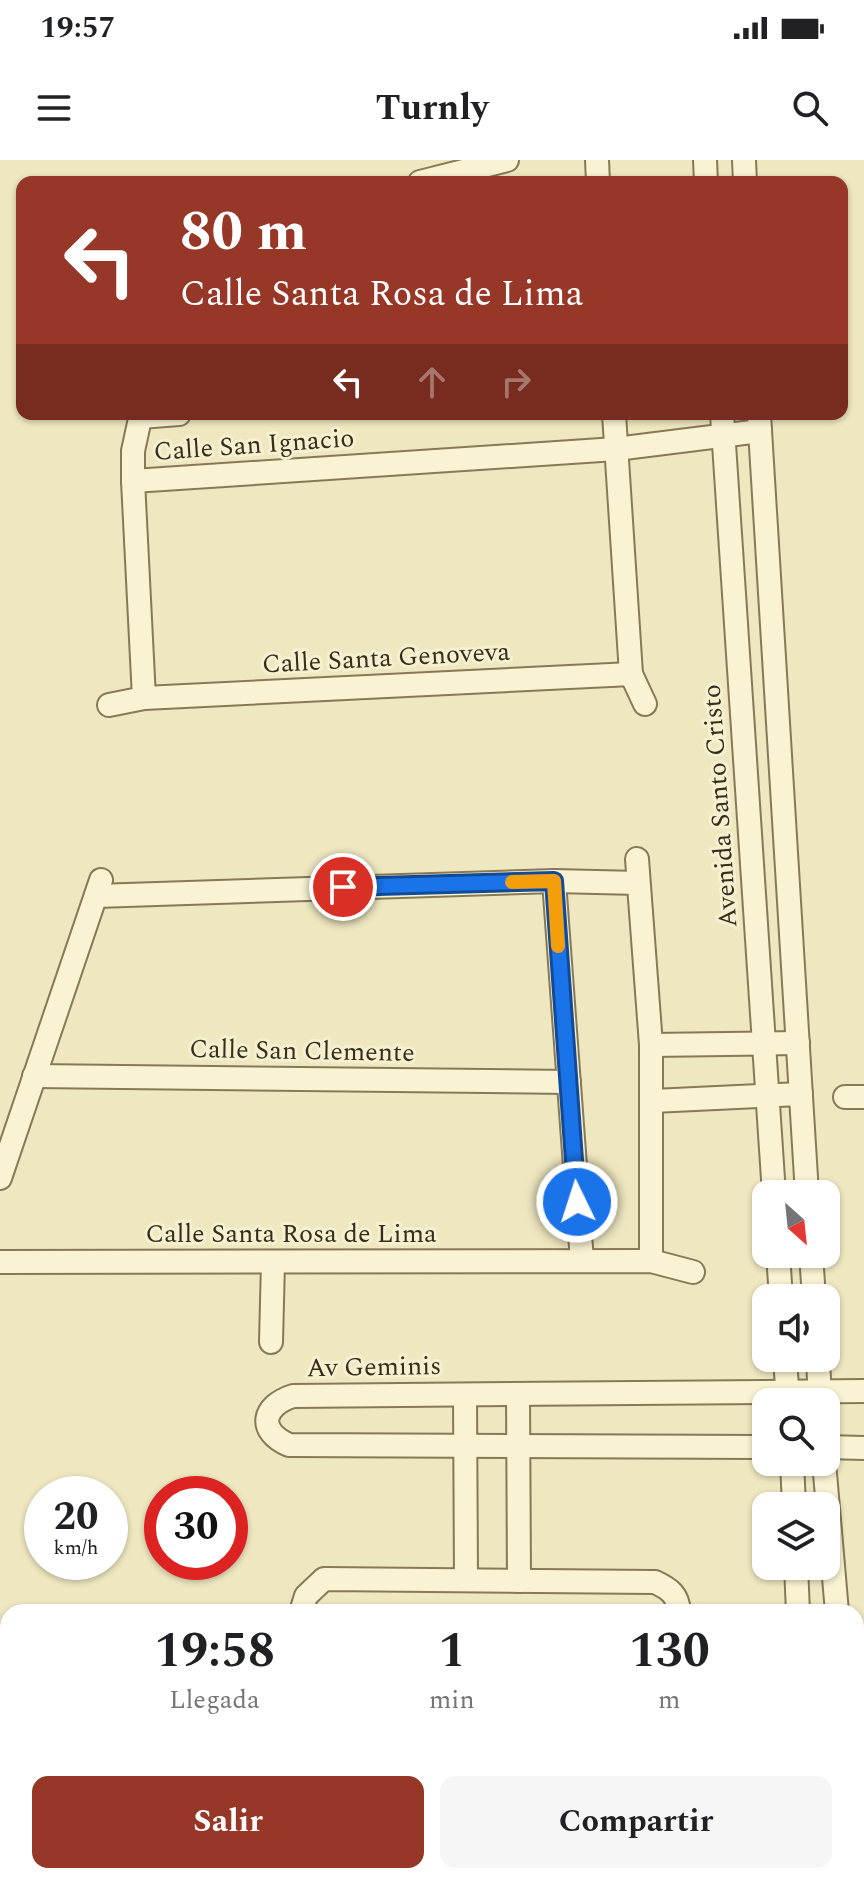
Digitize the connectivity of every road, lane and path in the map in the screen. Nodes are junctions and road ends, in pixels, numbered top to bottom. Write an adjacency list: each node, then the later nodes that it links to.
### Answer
1 (507, 160): 2 (street)
2 (444, 176)
3 (139, 420): 8 (street)
4 (614, 420): 7 (street)
5 (760, 423): 6 (street, Calle San Ignacio); 16 (street)
6 (722, 425): 7 (street, Calle San Ignacio); 17 (street, Avenida Santo Cristo)
7 (616, 449): 8 (street, Calle San Ignacio); 9 (street)
8 (133, 481): 10 (street)
9 (631, 674): 10 (street, Calle Santa Genoveva); 11 (street)
10 (144, 698): 12 (street, Calle Santa Genoveva)
11 (645, 704)
12 (109, 705)
13 (637, 859): 15 (street)
14 (554, 881): 15 (street); 19 (street); 20 (street)
15 (638, 883): 18 (street)
16 (798, 1043): 17 (street); 21 (street)
17 (764, 1044): 18 (street); 22 (street, Avenida Santo Cristo)
18 (651, 1045): 23 (street)
19 (34, 1076): 20 (street, Calle San Clemente); 24 (street)
20 (569, 1082): 27 (street)
21 (801, 1094): 22 (street); 26 (street)
22 (768, 1095): 23 (street); 25 (street, Avenida Santo Cristo)
23 (653, 1101): 28 (street)
24 (0, 1178)
25 (773, 1180)
26 (806, 1180)
27 (582, 1261): 28 (street, Calle Santa Rosa de Lima); 30 (street, Calle Santa Rosa de Lima)
28 (651, 1261): 31 (street, Calle Santa Rosa de Lima)
29 (0, 1262): 30 (street, Calle Santa Rosa de Lima)
30 (273, 1262): 32 (street)
31 (693, 1272)
32 (271, 1342)
33 (864, 1391): 35 (street, Av Geminis)
34 (518, 1394): 36 (street, Av Geminis); 37 (street, Av Geminis); 39 (street)
35 (840, 1394)
36 (465, 1395): 38 (street); 38 (street, Av Geminis)
37 (752, 1397)
38 (465, 1446): 39 (street, Av Geminis); 44 (street)
39 (518, 1446): 40 (street, Av Geminis); 46 (street)
40 (752, 1447)
41 (840, 1447): 42 (street)
42 (864, 1448)
43 (825, 1476): 50 (street)
44 (466, 1580): 46 (street); 47 (street)
45 (797, 1580): 49 (street)
46 (519, 1581): 48 (street)
47 (304, 1604)
48 (678, 1604)
49 (798, 1604)
50 (836, 1604)

